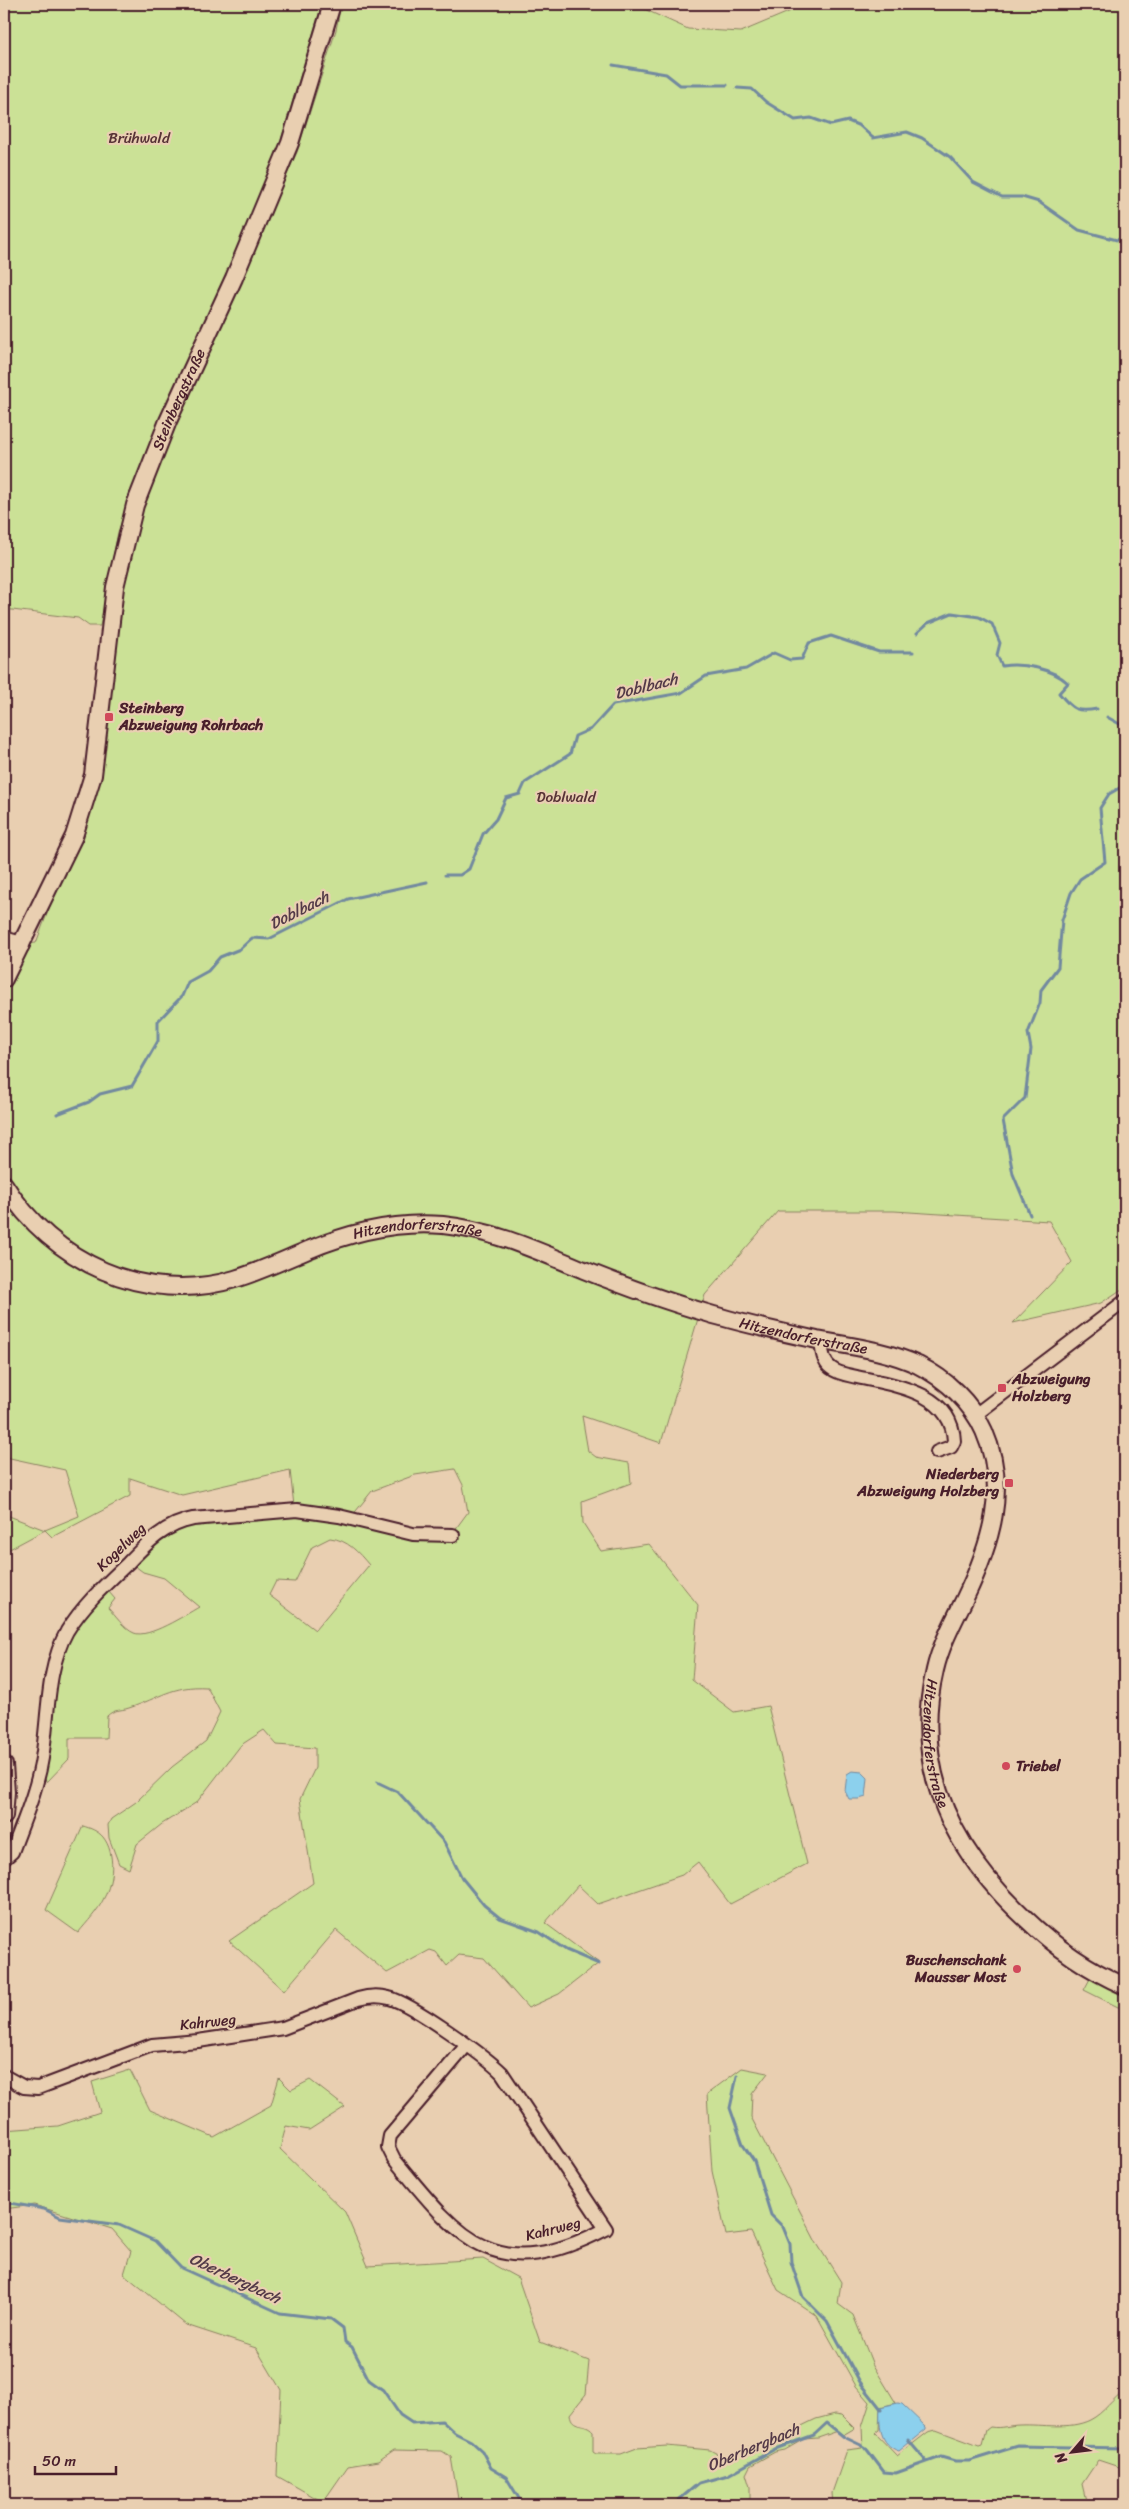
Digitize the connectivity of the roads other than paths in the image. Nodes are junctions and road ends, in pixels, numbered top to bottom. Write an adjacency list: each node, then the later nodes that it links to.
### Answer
1 (332, 4): 3 (main road, Steinbergstraße)
2 (4, 940): 3 (main road)
3 (21, 945): 4 (main road)
4 (4, 979)
5 (4, 1184): 7 (main road, Hitzendorferstraße)
6 (1125, 1301): 8 (street)
7 (820, 1340): 8 (main road, Hitzendorferstraße); 9 (street)
8 (976, 1415): 14 (main road, Hitzendorferstraße)
9 (937, 1452)
10 (453, 1535): 13 (street, Kogelweg)
11 (4, 1765): 12 (main road)
12 (4, 1816)
13 (4, 1859)
14 (1125, 1986)
15 (466, 2046): 15 (street, Kahrweg); 16 (street, Kahrweg)
16 (4, 2076)

